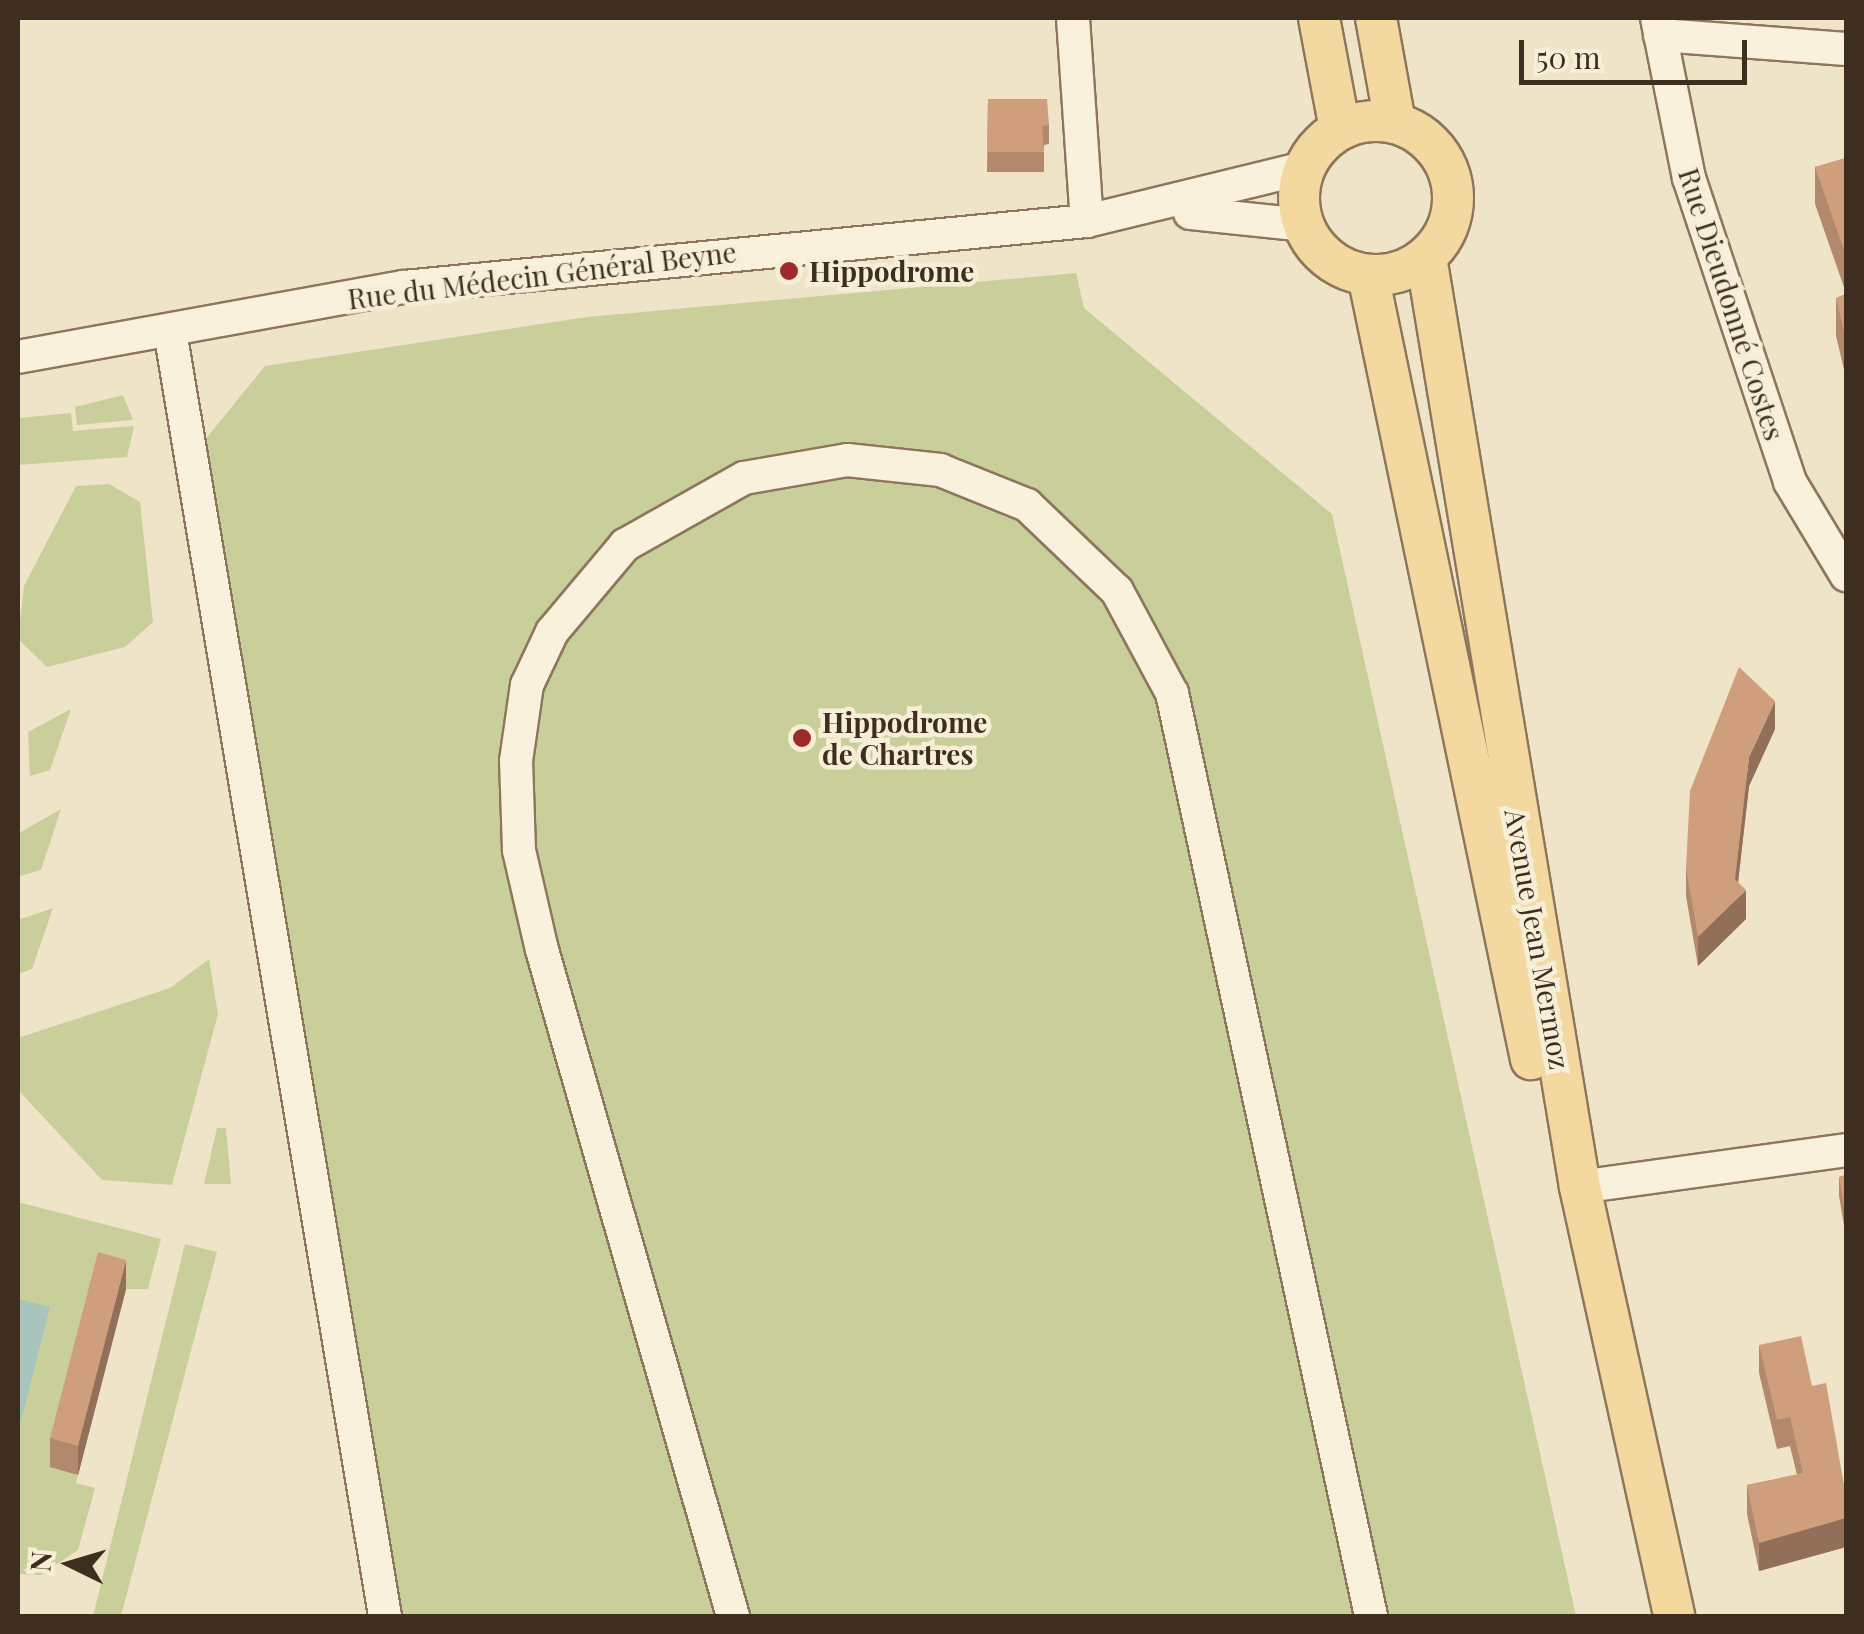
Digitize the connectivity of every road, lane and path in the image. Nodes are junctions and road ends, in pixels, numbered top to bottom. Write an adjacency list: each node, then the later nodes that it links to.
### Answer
1 (1073, 18): 10 (street)
2 (1319, 18): 7 (main road)
3 (1376, 18): 6 (main road)
4 (1658, 26): 5 (street); 16 (street, Rue Dieudonné Costes)
5 (1846, 48)
6 (1395, 123): 7 (main road); 12 (main road)
7 (1340, 129): 8 (main road)
8 (1305, 168): 9 (street, Rue du Médecin Général Beyne); 11 (main road)
9 (1131, 214): 10 (street, Rue du Médecin Général Beyne); 11 (street, Rue du Médecin Général Beyne)
10 (1087, 221): 14 (street, Rue du Médecin Général Beyne)
11 (1304, 225): 13 (main road)
12 (1426, 257): 13 (main road); 18 (main road, Avenue Jean Mermoz)
13 (1368, 275): 22 (main road, Avenue Jean Mermoz)
14 (170, 331): 15 (street, Rue du Médecin Général Beyne); 19 (street)
15 (18, 357)
16 (1846, 576)
17 (1846, 1150): 18 (street)
18 (1580, 1187): 23 (main road, Avenue Jean Mermoz)
19 (384, 1616)
20 (733, 1616): 21 (street)
21 (1371, 1616)
22 (1648, 1616)
23 (1674, 1616)

